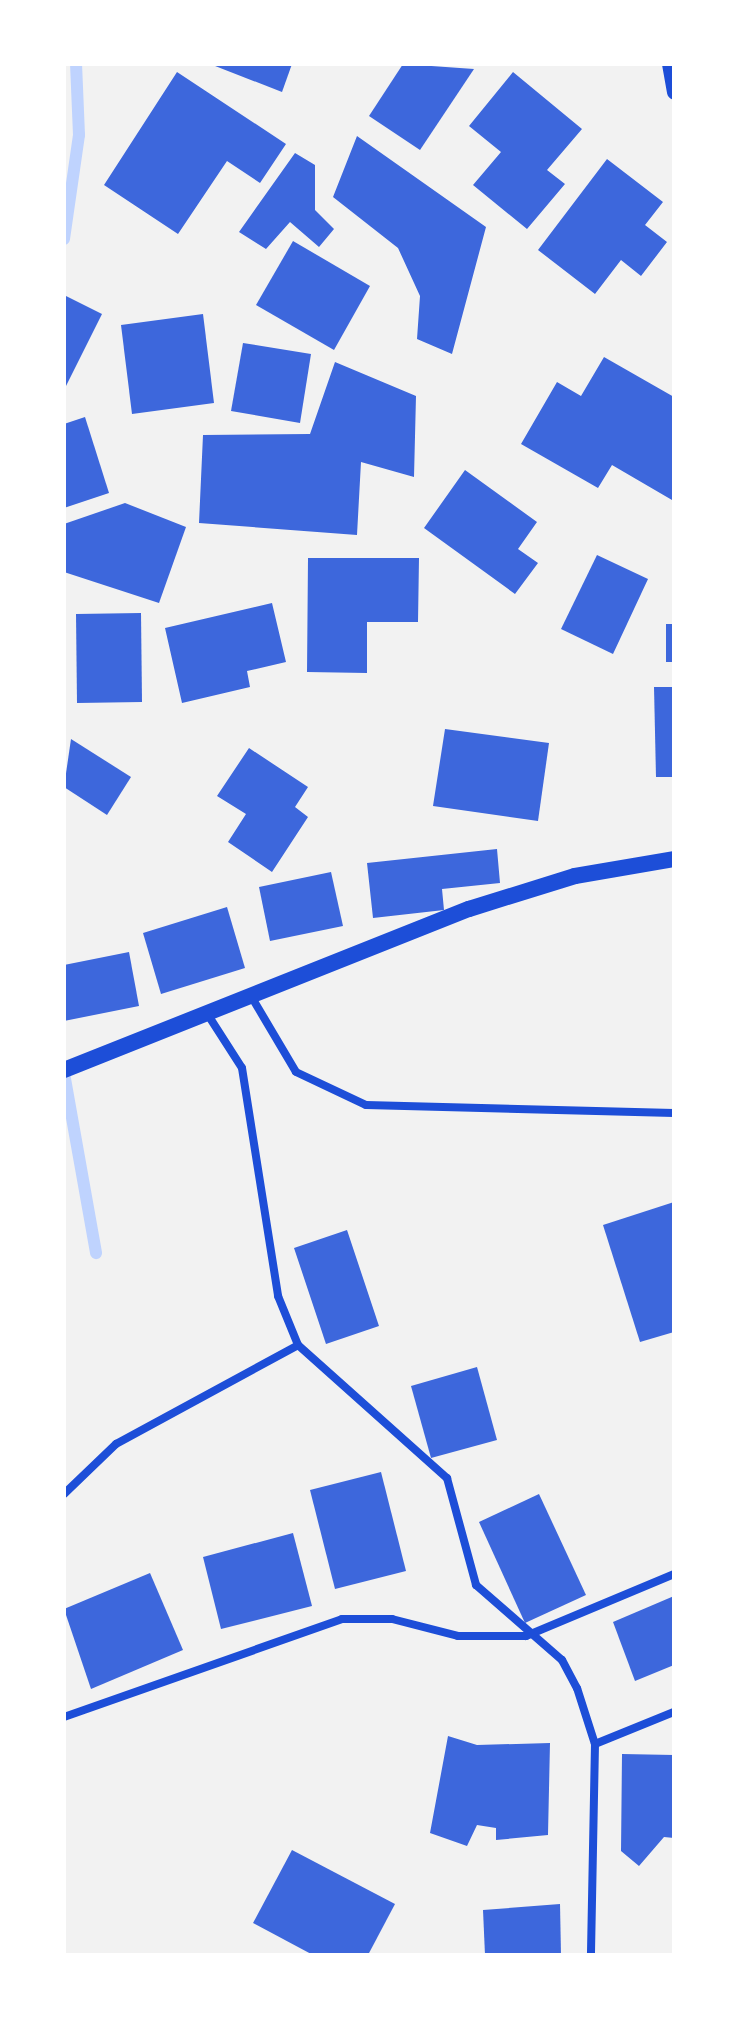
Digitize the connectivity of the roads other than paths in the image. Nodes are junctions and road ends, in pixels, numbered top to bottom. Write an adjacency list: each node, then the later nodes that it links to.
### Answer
1 (669, 64): 2 (street)
2 (674, 93)
3 (674, 859): 4 (main road)
4 (254, 1001): 5 (main road); 7 (street)
5 (210, 1018): 6 (main road); 8 (street)
6 (64, 1070)
7 (674, 1113)
8 (298, 1345): 9 (street); 11 (street)
9 (64, 1494)
10 (674, 1574): 11 (street)
11 (526, 1636): 13 (street); 14 (street)
12 (674, 1712): 14 (street)
13 (64, 1717)
14 (595, 1744): 15 (street)
15 (591, 1955)

